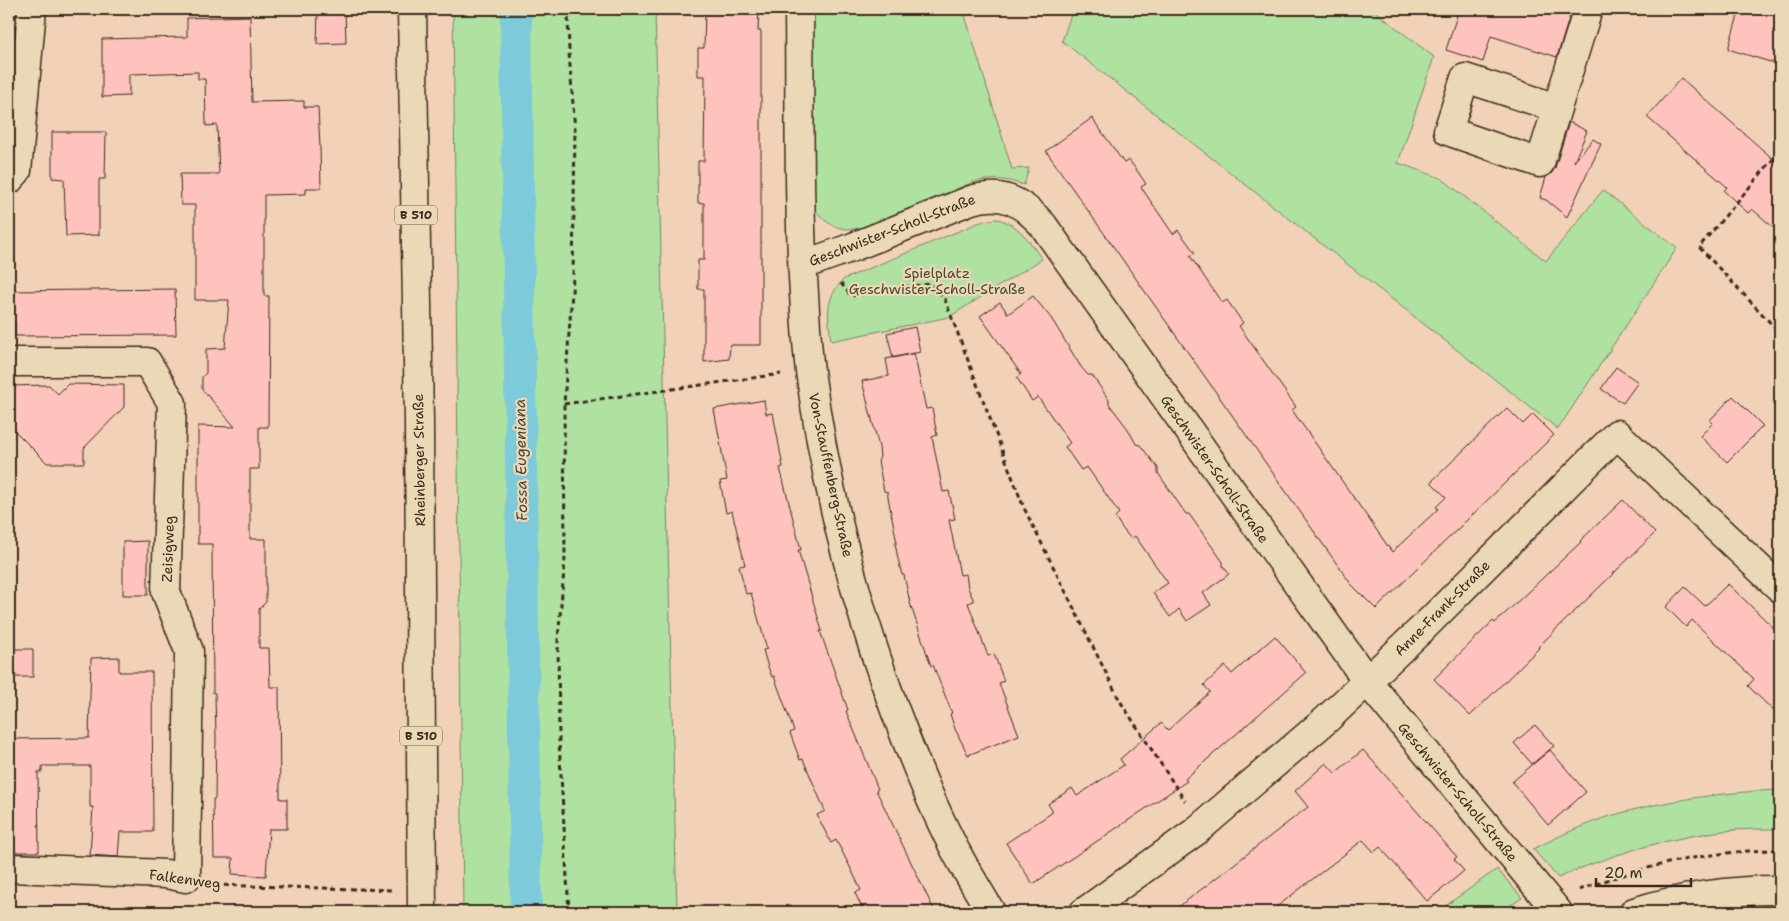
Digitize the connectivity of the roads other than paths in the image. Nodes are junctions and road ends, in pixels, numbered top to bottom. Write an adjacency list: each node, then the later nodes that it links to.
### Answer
1 (32, 9): 6 (street)
2 (412, 9): 14 (street, Rheinberger Straße / B 510)
3 (799, 9): 7 (street, Von-Stauffenberg-Straße)
4 (1588, 9): 5 (street)
5 (1557, 108)
6 (9, 180)
7 (812, 262): 10 (street, Geschwister-Scholl-Straße); 16 (street, Von-Stauffenberg-Straße)
8 (9, 362): 12 (street, Zeisigweg)
9 (1780, 588): 10 (street, Anne-Frank-Straße)
10 (1367, 681): 15 (street, Geschwister-Scholl-Straße); 17 (street, Anne-Frank-Straße)
11 (9, 868): 12 (street, Falkenweg)
12 (186, 878)
13 (1780, 890): 18 (street)
14 (422, 901)
15 (1555, 908)
16 (991, 912)
17 (1084, 912)
18 (1634, 912)

